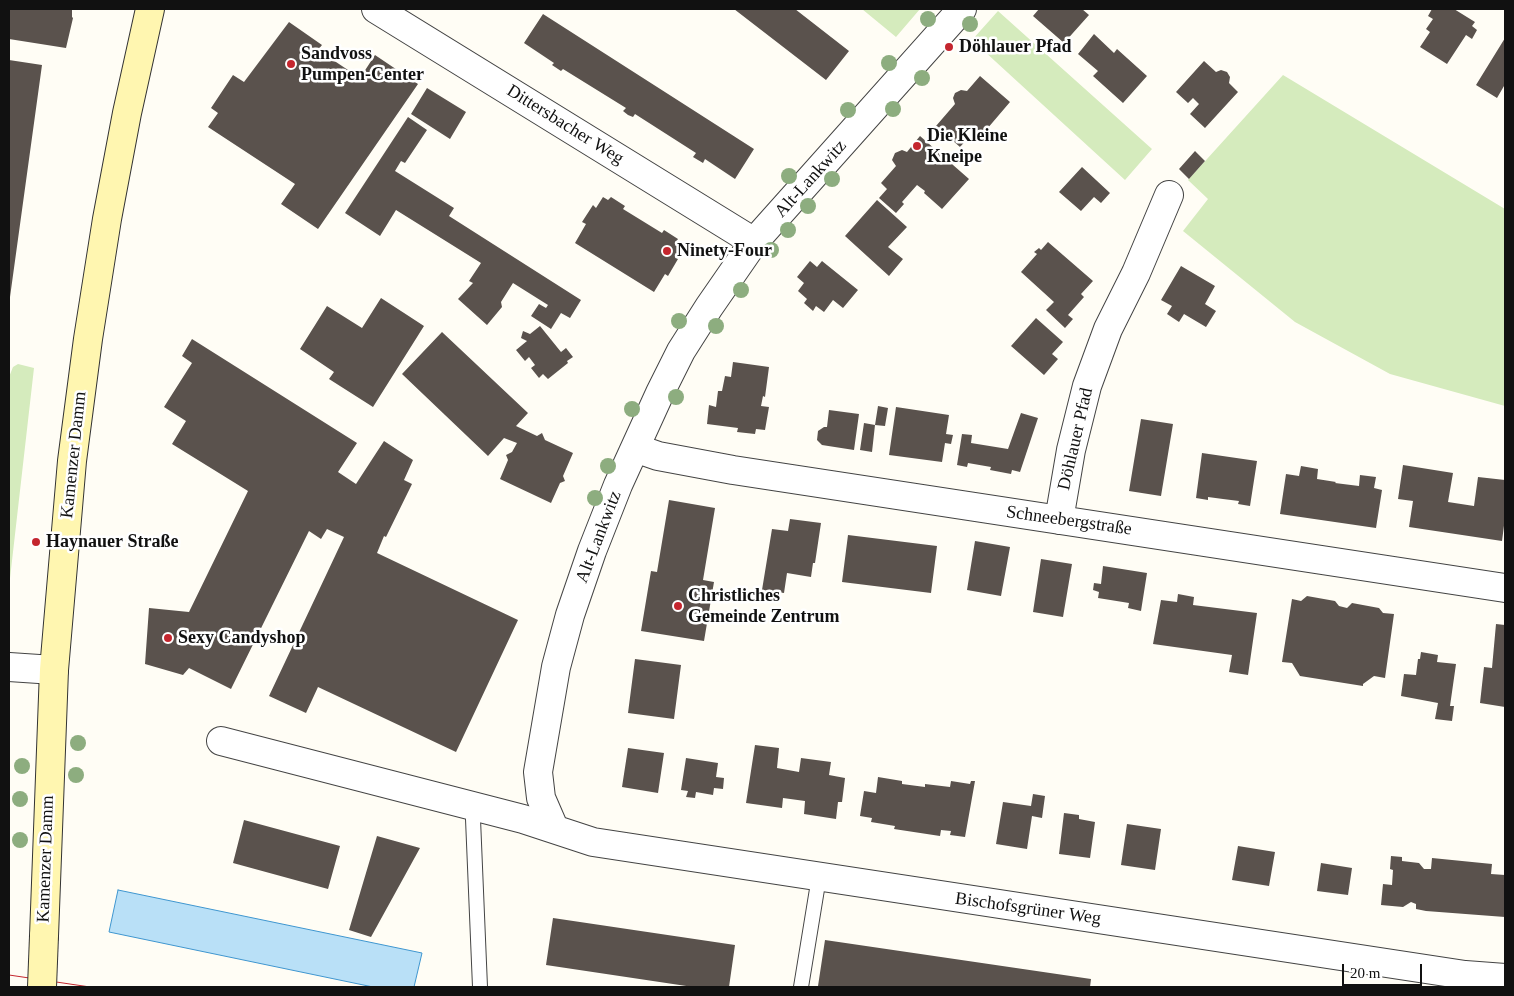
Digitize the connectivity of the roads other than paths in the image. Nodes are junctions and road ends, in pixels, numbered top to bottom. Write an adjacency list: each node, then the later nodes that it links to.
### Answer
1 (150, 9): 10 (main road, Kamenzer Damm)
2 (376, 9): 5 (street, Dittersbacher Weg)
3 (962, 9): 5 (street, Alt-Lankwitz)
4 (1169, 195): 7 (street, Döhlauer Pfad)
5 (754, 242): 6 (street, Alt-Lankwitz)
6 (635, 448): 7 (street, Schneebergstraße); 13 (street, Alt-Lankwitz)
7 (1058, 520): 8 (street, Schneebergstraße)
8 (1505, 588)
9 (9, 667): 10 (street)
10 (54, 670): 16 (main road, Kamenzer Damm, bridge)
11 (221, 741): 12 (street)
12 (475, 807): 13 (street); 17 (lane)
13 (554, 828): 14 (street, Bischofsgrüner Weg)
14 (819, 877): 15 (street, Bischofsgrüner Weg); 18 (lane)
15 (1505, 978)
16 (42, 987)
17 (480, 987)
18 (801, 987)

